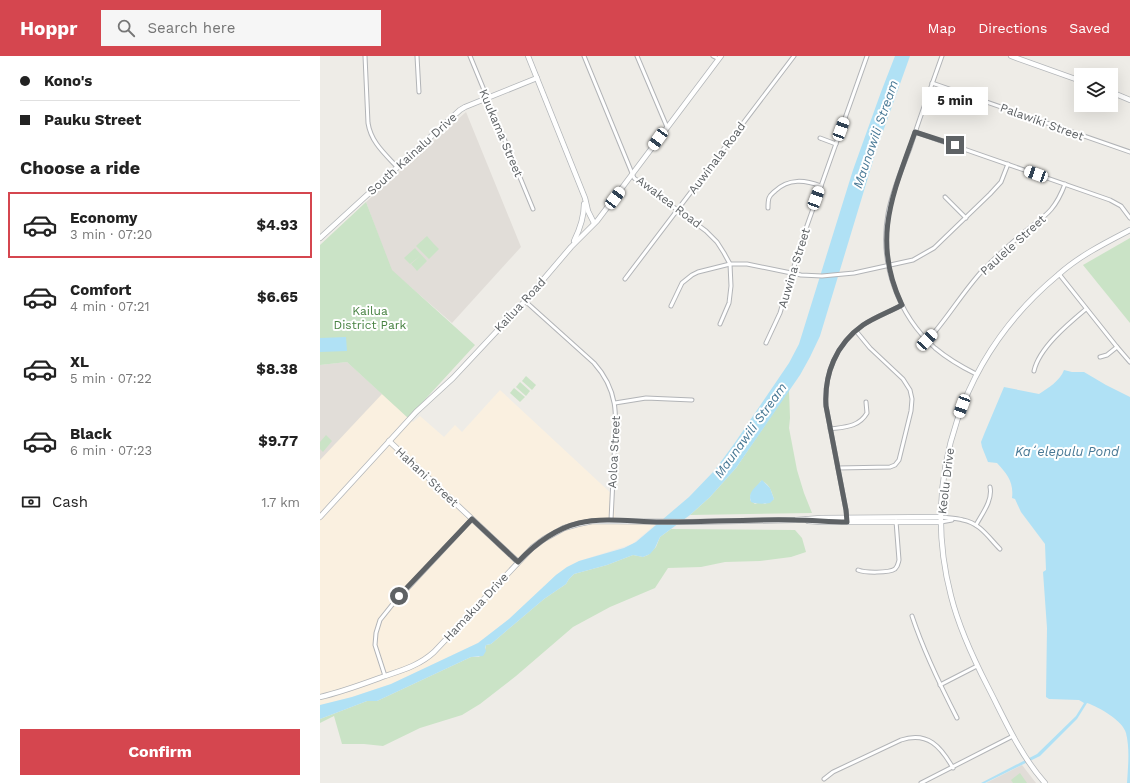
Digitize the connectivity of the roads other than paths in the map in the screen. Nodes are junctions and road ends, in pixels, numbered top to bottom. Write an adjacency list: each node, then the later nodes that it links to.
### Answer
1 (365, 56): 26 (street)
2 (417, 56): 16 (street)
3 (470, 56): 18 (street, Kuukama Street)
4 (528, 56): 13 (street)
5 (584, 56): 27 (street, Awakea Road)
6 (638, 56): 20 (street)
7 (713, 56): 12 (street)
8 (794, 56): 34 (street, Auwinala Road)
9 (867, 56): 23 (street, Auwina Street)
10 (942, 56): 15 (street)
11 (1011, 56): 14 (street)
12 (720, 58): 20 (street, Kailua Road)
13 (537, 78): 18 (street, South Kainalu Drive); 30 (street)
14 (1074, 78)
15 (932, 83): 21 (street); 24 (street, Palawiki Street)
16 (419, 92)
17 (1118, 95): 19 (street)
18 (487, 99): 26 (street, South Kainalu Drive); 33 (street, Kuukama Street)
19 (1130, 100)
20 (667, 127): 27 (street, Kailua Road)
21 (915, 132): 25 (street); 42 (street)
22 (820, 138): 23 (street)
23 (836, 144): 29 (street, Auwina Street)
24 (1130, 152)
25 (1008, 164): 28 (street); 35 (street)
26 (397, 167): 39 (street, South Kainalu Drive)
27 (632, 174): 34 (street, Awakea Road); 37 (street, Kailua Road)
28 (1065, 184): 36 (street); 52 (street, Paulele Street)
29 (821, 186): 32 (street); 43 (street, Auwina Street)
30 (585, 198): 37 (street); 40 (street)
31 (945, 198): 35 (street)
32 (768, 208)
33 (533, 209)
34 (678, 209): 41 (street, Awakea Road); 45 (street, Auwinala Road)
35 (966, 218): 42 (street)
36 (1130, 218)
37 (594, 223): 40 (street, Kailua Road)
38 (1130, 230): 44 (street, Keolu Drive)
39 (320, 238)
40 (571, 247): 46 (street, Kailua Road)
41 (730, 264): 43 (street); 48 (street); 50 (street, Awakea Road)
42 (889, 266): 43 (street); 47 (street)
43 (792, 273): 53 (street, Auwina Street)
44 (1059, 274): 49 (street); 58 (street, Keolu Drive)
45 (625, 279)
46 (525, 300): 61 (street, Aoloa Street); 63 (street, Kailua Road)
47 (902, 305): 51 (street); 52 (street)
48 (671, 306)
49 (1086, 309): 54 (street); 57 (street)
50 (720, 324)
51 (856, 331): 62 (street); 64 (street)
52 (927, 340): 58 (street)
53 (766, 344)
54 (1117, 347): 55 (street); 56 (street)
55 (1100, 357)
56 (1130, 362)
57 (1034, 371)
58 (976, 374): 69 (street, Keolu Drive)
59 (692, 400): 61 (street)
60 (866, 402): 62 (street)
61 (615, 403): 70 (street, Aoloa Street)
62 (830, 429): 64 (street)
63 (389, 442): 66 (street, Kailua Road); 67 (street, Hahani Street)
64 (838, 468): 71 (street)
65 (990, 487): 72 (street)
66 (320, 517)
67 (472, 519): 74 (street, Hahani Street); 78 (street)
68 (896, 519): 69 (street, Hamakua Drive); 71 (street, Hamakua Drive); 75 (street)
69 (941, 519): 72 (street, Hamakua Drive); 77 (street, Keolu Drive)
70 (611, 520): 71 (street, Hamakua Drive); 74 (street, Hamakua Drive)
71 (847, 520)
72 (976, 525): 73 (street, Hamakua Drive)
73 (1000, 549)
74 (518, 562): 78 (street, Hamakua Drive)
75 (858, 570)
76 (912, 616): 79 (street)
77 (977, 666): 79 (street); 82 (street, Keolu Drive)
78 (386, 676): 80 (street, Hamakua Drive)
79 (940, 685): 81 (street)
80 (320, 697)
81 (957, 718)
82 (1013, 736): 83 (street); 86 (street, Keolu Drive)
83 (952, 768): 84 (street); 85 (street)
84 (824, 779)
85 (921, 783)
86 (1045, 783)

